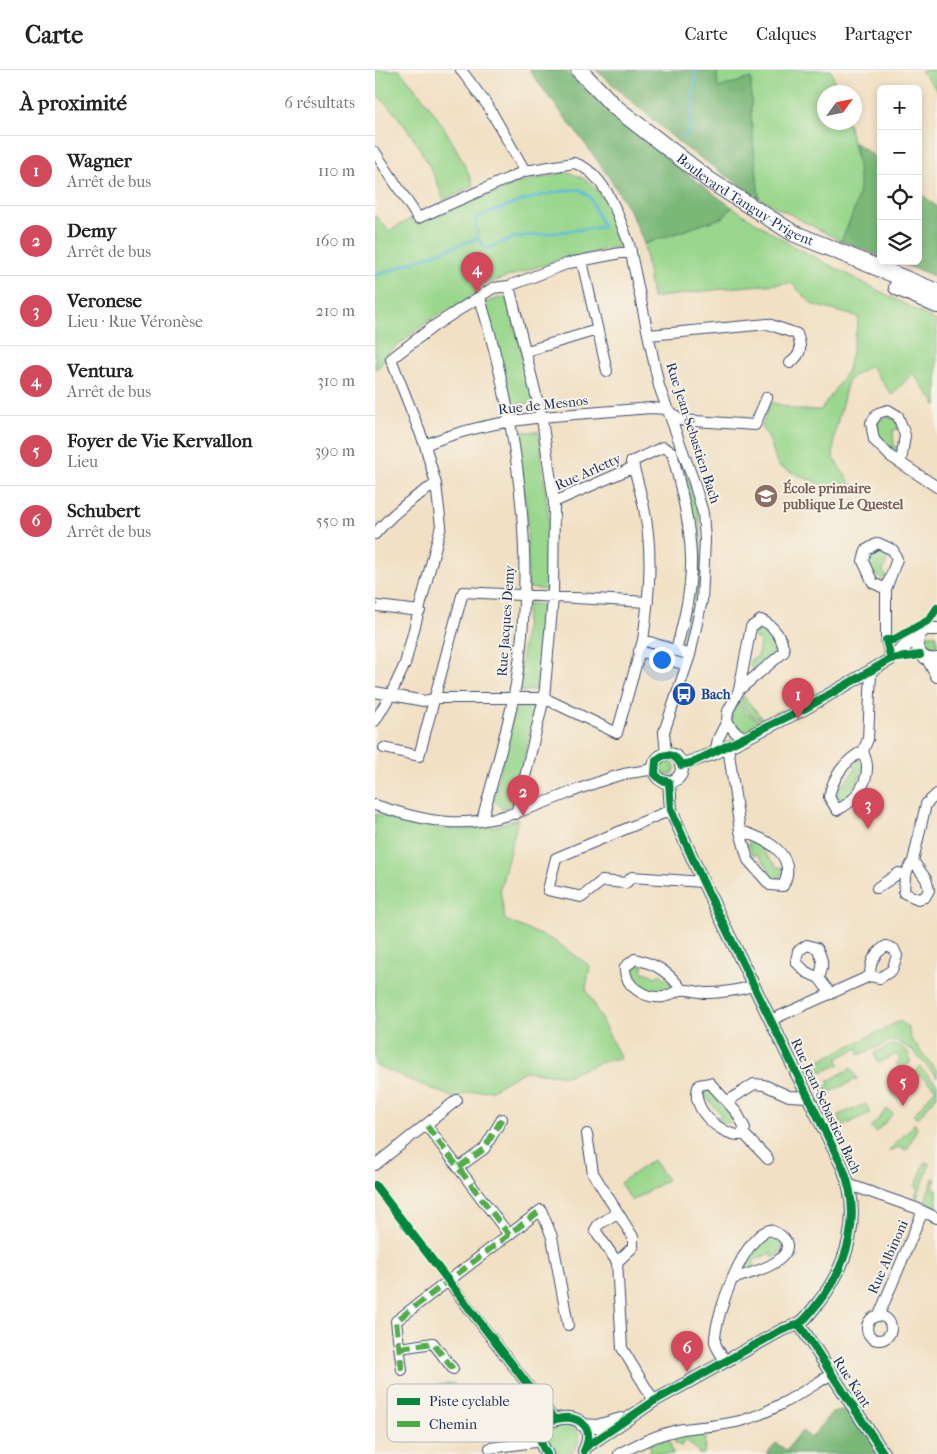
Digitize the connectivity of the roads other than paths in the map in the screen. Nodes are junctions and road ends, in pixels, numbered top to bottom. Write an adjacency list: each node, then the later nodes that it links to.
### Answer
1 (461, 70): 4 (street)
2 (579, 70): 5 (main road, Boulevard Tanguy-Prigent)
3 (375, 152): 4 (street)
4 (525, 171): 6 (street, Rue Jean-Sebastien Bach)
5 (793, 233): 9 (main road, Boulevard Tanguy-Prigent); 11 (main road)
6 (631, 251): 7 (street); 13 (street, Rue Jean-Sebastien Bach)
7 (581, 261): 8 (street); 12 (street)
8 (509, 286): 10 (street); 14 (street)
9 (937, 292)
10 (480, 298): 20 (street, Rue Jacques Demy); 21 (street)
11 (937, 306)
12 (597, 330): 14 (street); 16 (street)
13 (649, 335): 15 (street); 18 (street, Rue Jean-Sebastien Bach)
14 (527, 351): 19 (street)
15 (790, 363)
16 (607, 371)
17 (767, 397): 18 (street)
18 (667, 409): 19 (street, Rue de Mesnos); 41 (street, Rue Jean-Sebastien Bach)
19 (542, 419): 20 (street, Rue de Mesnos); 26 (street)
20 (511, 421): 21 (street, Rue de Mesnos); 29 (street, Rue Jacques Demy)
21 (425, 445): 24 (street)
22 (901, 462): 22 (street); 25 (street)
23 (634, 467): 26 (street, Rue Arletty); 31 (street); 38 (street)
24 (436, 484): 27 (street); 33 (street)
25 (937, 488)
26 (554, 502): 30 (street)
27 (375, 534)
28 (886, 589): 40 (street)
29 (524, 594): 30 (street); 47 (street); 48 (street, Rue Jacques Demy)
30 (553, 598): 31 (street); 49 (street)
31 (648, 602): 36 (street)
32 (377, 606): 33 (street)
33 (420, 611): 46 (street)
34 (935, 625): 35 (street)
35 (918, 636): 39 (street); 40 (street)
36 (643, 640): 37 (street); 38 (street)
37 (639, 651): 41 (street); 49 (street)
38 (676, 651): 41 (street)
39 (929, 658): 40 (street); 43 (street)
40 (891, 659): 42 (street)
41 (688, 660): 57 (street, Rue Jean-Sebastien Bach)
42 (871, 671): 52 (street); 55 (street)
43 (937, 676)
44 (739, 690): 44 (street); 51 (street)
45 (375, 692): 46 (street)
46 (391, 696): 47 (street); 50 (street)
47 (436, 698): 48 (street); 54 (street)
48 (513, 698): 49 (street); 65 (street, Rue Jacques Demy)
49 (544, 698): 64 (street)
50 (375, 721)
51 (727, 721): 52 (street); 56 (street)
52 (745, 738): 53 (street)
53 (728, 746): 56 (street); 66 (street)
54 (384, 748)
55 (863, 750): 55 (street)
56 (715, 753): 58 (street)
57 (666, 755): 58 (street); 59 (street)
58 (681, 765): 60 (street)
59 (654, 769): 60 (street); 64 (street)
60 (669, 782): 63 (street, Rue Jean-Sebastien Bach)
61 (937, 794): 67 (street)
62 (375, 805): 65 (street)
63 (671, 810): 69 (street, Rue Jean-Sebastien Bach); 69 (street)
64 (516, 814): 65 (street)
65 (482, 820)
66 (740, 831): 66 (street)
67 (913, 861): 68 (street); 68 (street)
68 (905, 875): 70 (street)
69 (703, 882): 73 (street, Rue Jean-Sebastien Bach)
70 (877, 888)
71 (870, 976): 75 (street)
72 (819, 978): 75 (street)
73 (754, 986): 74 (street); 76 (street, Rue Jean-Sebastien Bach)
74 (682, 990): 74 (street)
75 (831, 994): 76 (street)
76 (771, 1020): 77 (street, Rue Jean-Sebastien Bach)
77 (809, 1097): 79 (street); 87 (street, Rue Jean-Sebastien Bach)
78 (457, 1100): 81 (street)
79 (728, 1101): 82 (street); 82 (street)
80 (502, 1119): 86 (street)
81 (427, 1126): 85 (street); 86 (street)
82 (743, 1133): 84 (street)
83 (587, 1134): 89 (street)
84 (768, 1159)
85 (375, 1164)
86 (459, 1168): 91 (street)
87 (850, 1186): 88 (street); 96 (street, Rue Jean-Sebastien Bach)
88 (923, 1211): 90 (street); 95 (street, Rue Albinoni)
89 (617, 1213): 92 (street); 92 (street)
90 (937, 1218)
91 (509, 1235): 94 (street); 97 (street)
92 (617, 1262): 104 (street)
93 (732, 1279): 93 (street); 99 (street)
94 (448, 1281): 98 (street); 103 (street)
95 (879, 1315)
96 (799, 1324): 99 (street, Rue Jean-Sebastien Bach); 102 (street, Rue Kant)
97 (568, 1325)
98 (400, 1348): 100 (street); 101 (street)
99 (725, 1361): 104 (street, Rue Jean-Sebastien Bach)
100 (453, 1369)
101 (403, 1370)
102 (832, 1374): 113 (street); 114 (street, Rue Kant)
103 (527, 1384)
104 (654, 1401): 105 (street, Rue Jean-Sebastien Bach)
105 (628, 1417): 107 (street, Rue Jean-Sebastien Bach); 111 (street, Rue Jean-Sebastien Bach)
106 (554, 1419): 107 (street)
107 (582, 1425): 111 (street)
108 (535, 1442): 110 (street)
109 (542, 1442): 112 (street)
110 (490, 1448)
111 (584, 1451)
112 (547, 1454)
113 (619, 1454)
114 (885, 1454)

